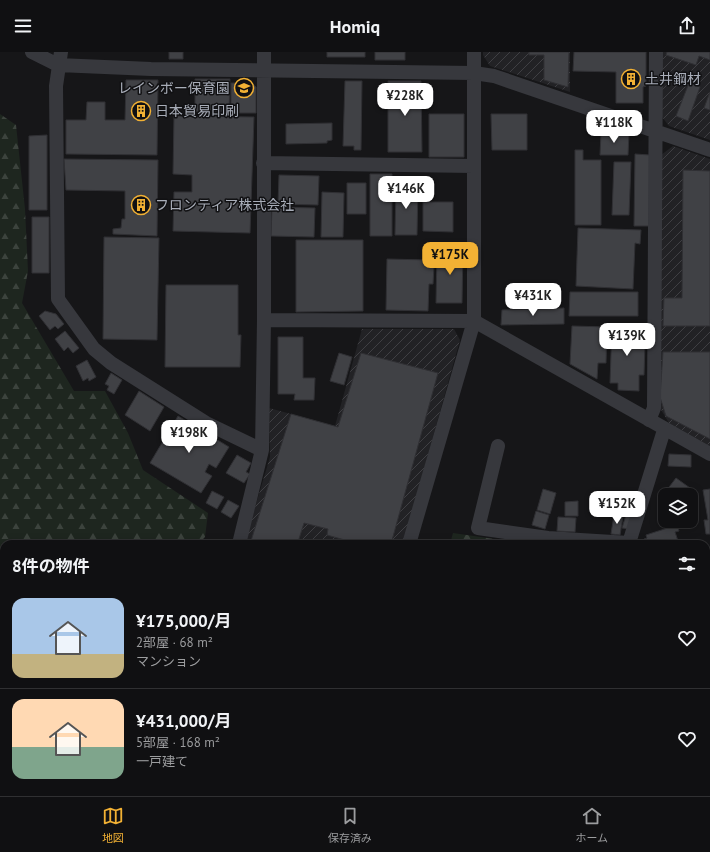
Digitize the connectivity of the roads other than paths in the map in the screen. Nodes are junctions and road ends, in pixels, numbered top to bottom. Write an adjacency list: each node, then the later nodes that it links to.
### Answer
1 (32, 52): 5 (street)
2 (264, 52): 6 (street)
3 (474, 52): 7 (street)
4 (656, 52): 8 (street)
5 (60, 59): 6 (street); 17 (street)
6 (264, 69): 7 (street); 10 (street)
7 (474, 73): 8 (street); 11 (street)
8 (654, 130): 9 (street); 14 (street)
9 (710, 150)
10 (263, 163): 11 (street); 12 (street)
11 (474, 166): 13 (street)
12 (264, 320): 13 (street); 17 (street)
13 (474, 321): 14 (street); 20 (street)
14 (649, 420): 15 (street)
15 (664, 430): 18 (street); 22 (street)
16 (498, 446): 21 (street)
17 (262, 450): 19 (street)
18 (710, 454)
19 (240, 540)
20 (410, 540)
21 (580, 540)
22 (630, 540)

